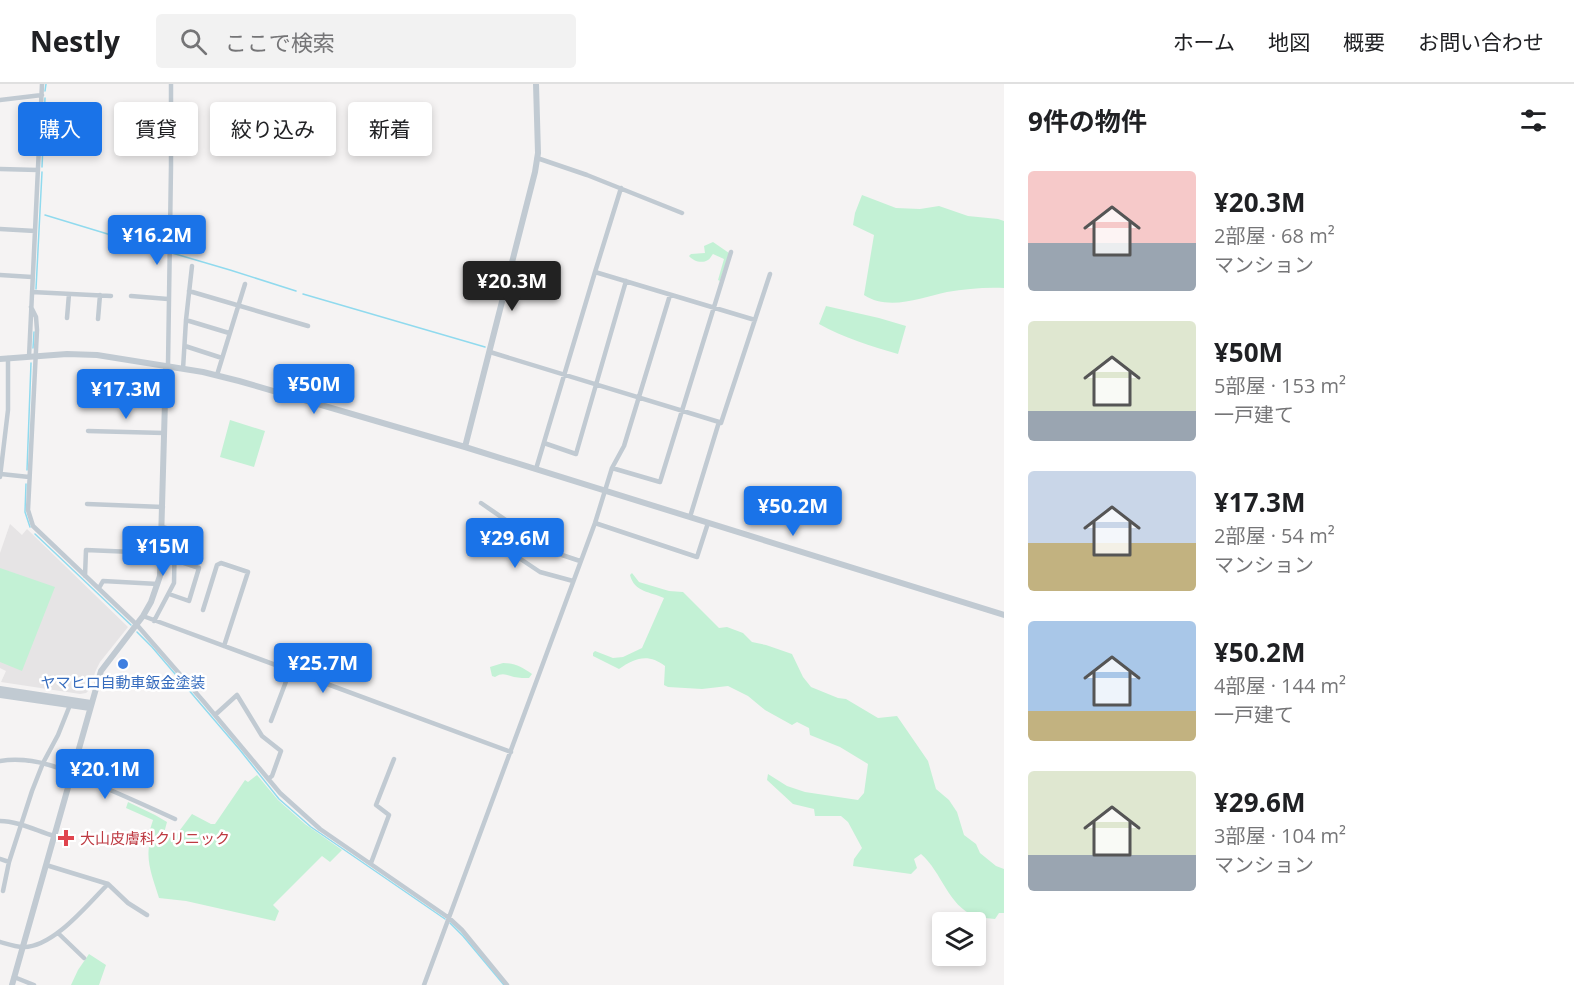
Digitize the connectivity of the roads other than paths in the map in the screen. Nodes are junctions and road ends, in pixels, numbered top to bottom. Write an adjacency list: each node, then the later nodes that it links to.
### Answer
1 (42, 84): 4 (street)
2 (171, 84): 28 (street)
3 (536, 84): 6 (street)
4 (42, 95): 5 (street); 8 (street)
5 (0, 100)
6 (537, 158): 9 (street); 38 (street)
7 (0, 169): 8 (street)
8 (38, 170): 12 (street)
9 (621, 188): 10 (street); 15 (street)
10 (682, 213)
11 (0, 229): 12 (street)
12 (35, 231): 18 (street)
13 (731, 252): 30 (street)
14 (192, 266): 21 (street)
15 (595, 272): 19 (street); 46 (street)
16 (770, 274): 34 (street)
17 (0, 275): 18 (street)
18 (32, 277): 22 (street)
19 (626, 281): 25 (street); 47 (street)
20 (245, 284): 29 (street)
21 (189, 291): 29 (street); 33 (street)
22 (32, 292): 23 (street); 39 (street)
23 (69, 294): 24 (street); 31 (street)
24 (100, 295): 26 (street); 32 (street)
25 (670, 295): 30 (street); 49 (street)
26 (111, 296)
27 (131, 296): 28 (street)
28 (168, 299): 43 (street)
29 (238, 305): 35 (street); 36 (street)
30 (713, 307): 34 (street); 51 (street)
31 (67, 318)
32 (98, 319)
33 (186, 320): 36 (street); 37 (street)
34 (754, 320): 52 (street)
35 (309, 326)
36 (229, 333): 41 (street)
37 (185, 346): 41 (street); 44 (street)
38 (490, 352): 46 (street); 56 (street)
39 (32, 357): 40 (street); 43 (street); 60 (street)
40 (8, 358): 42 (street); 59 (street)
41 (222, 358): 45 (street)
42 (0, 359)
43 (167, 366): 44 (street); 50 (street)
44 (183, 369): 45 (street)
45 (217, 375): 56 (street)
46 (565, 375): 47 (street); 55 (street)
47 (596, 384): 49 (street); 55 (street)
48 (86, 398): 50 (street)
49 (639, 398): 51 (street); 57 (street)
50 (164, 400): 54 (street)
51 (682, 410): 52 (street); 57 (street)
52 (719, 423): 65 (street)
53 (88, 430): 54 (street)
54 (164, 433): 64 (street)
55 (544, 443): 58 (street)
56 (465, 447): 58 (street)
57 (612, 468): 61 (street)
58 (536, 469): 61 (street)
59 (0, 476): 60 (street)
60 (29, 477): 73 (street)
61 (606, 491): 65 (street); 66 (street)
62 (481, 503): 72 (street)
63 (87, 504): 64 (street)
64 (163, 507): 69 (street)
65 (690, 517): 67 (street)
66 (595, 523): 67 (street); 72 (street)
67 (708, 523): 79 (street)
68 (471, 526): 74 (street)
69 (162, 527): 71 (street); 75 (street)
70 (133, 552): 73 (street)
71 (176, 560): 77 (street); 77 (street)
72 (580, 561): 74 (street)
73 (85, 576): 76 (street)
74 (573, 581): 91 (street)
75 (158, 585): 76 (street); 80 (street)
76 (99, 588): 82 (street)
77 (169, 594): 81 (street)
78 (203, 610): 83 (street)
79 (1004, 615)
80 (143, 616): 81 (street); 82 (street)
81 (154, 621): 83 (street)
82 (137, 625): 88 (street); 89 (street)
83 (224, 646): 84 (street)
84 (290, 670): 90 (street); 91 (street)
85 (0, 689): 88 (street)
86 (0, 695): 87 (street)
87 (70, 705): 88 (street); 94 (street)
88 (91, 705): 95 (street)
89 (215, 715): 96 (street); 96 (street)
90 (271, 721)
91 (511, 752): 108 (street)
92 (394, 759): 103 (street)
93 (0, 761): 94 (street)
94 (43, 763): 95 (street); 99 (street)
95 (72, 773): 97 (street); 100 (street)
96 (268, 779): 103 (street)
97 (176, 819)
98 (0, 821): 99 (street)
99 (21, 825): 100 (street); 102 (street)
100 (54, 836): 104 (street)
101 (0, 860): 102 (street)
102 (9, 862): 106 (street)
103 (371, 863): 108 (street)
104 (46, 865): 105 (street); 111 (street)
105 (108, 884): 107 (street); 109 (street)
106 (3, 891)
107 (147, 915)
108 (449, 918): 116 (street); 117 (street)
109 (58, 933): 111 (street); 112 (street)
110 (0, 942): 111 (street)
111 (22, 947): 113 (street)
112 (84, 958)
113 (14, 977): 114 (street); 115 (street)
114 (12, 985)
115 (34, 985)
116 (424, 985)
117 (507, 985)

